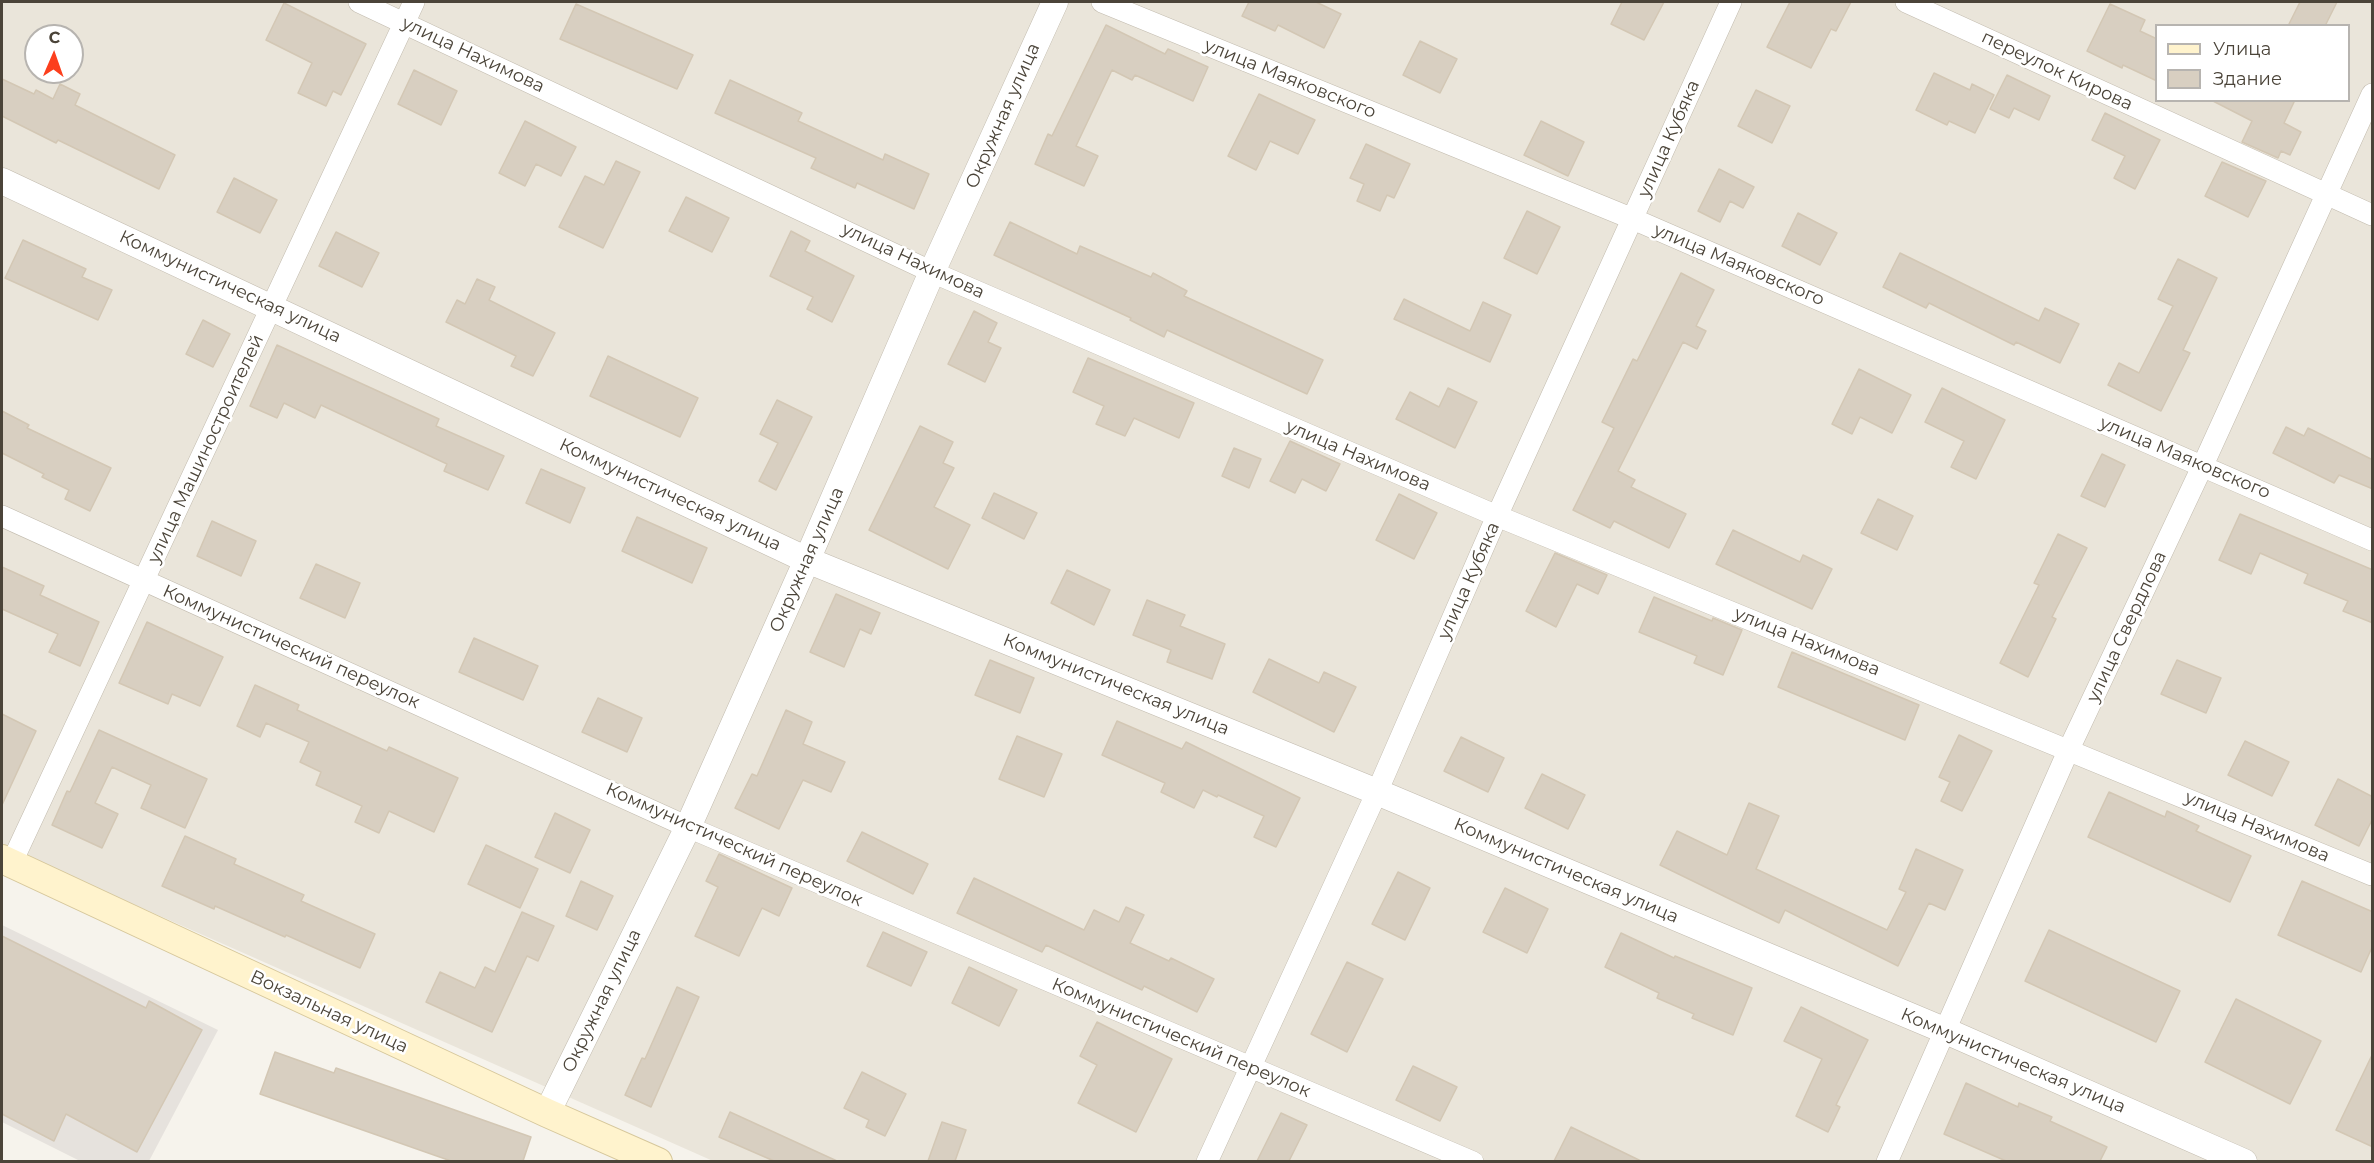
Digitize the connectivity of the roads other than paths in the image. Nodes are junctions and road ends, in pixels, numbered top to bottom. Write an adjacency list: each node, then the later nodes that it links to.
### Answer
1 (359, 2): 7 (street, улица Нахимова)
2 (414, 2): 7 (street, улица Машиностроителей)
3 (1055, 2): 13 (street, Окружная улица)
4 (1102, 2): 12 (street, улица Маяковского)
5 (1731, 2): 12 (street, улица Кубяка)
6 (1906, 2): 10 (street, переулок Кирова)
7 (404, 22): 13 (street, улица Нахимова); 14 (street, улица Машиностроителей)
8 (2373, 94): 10 (street, улица Свердлова)
9 (2, 181): 14 (street, Коммунистическая улица)
10 (2325, 195): 11 (street, переулок Кирова); 15 (street, улица Свердлова)
11 (2373, 215)
12 (1633, 219): 15 (street, улица Маяковского); 17 (street, улица Кубяка)
13 (932, 272): 17 (street, улица Нахимова); 19 (street, Окружная улица)
14 (273, 307): 19 (street, Коммунистическая улица); 20 (street, улица Машиностроителей)
15 (2202, 465): 18 (street, улица Маяковского); 21 (street, улица Свердлова)
16 (2, 516): 20 (street, Коммунистический переулок)
17 (1497, 516): 21 (street, улица Нахимова); 22 (street, улица Кубяка)
18 (2373, 540)
19 (807, 560): 22 (street, Коммунистическая улица); 23 (street, Окружная улица)
20 (145, 580): 23 (street, Коммунистический переулок); 24 (street, улица Машиностроителей)
21 (2069, 749): 25 (street, улица Нахимова); 26 (street, улица Свердлова)
22 (1377, 792): 26 (street, Коммунистическая улица); 27 (street, улица Кубяка)
23 (688, 827): 27 (street, Коммунистический переулок); 28 (street, Окружная улица)
24 (6, 861): 28 (main road, Вокзальная улица)
25 (2373, 875)
26 (1946, 1031): 32 (street, улица Свердлова); 33 (street, Коммунистическая улица)
27 (1251, 1068): 30 (street, улица Кубяка); 31 (street, Коммунистический переулок)
28 (547, 1113): 29 (main road, Вокзальная улица)
29 (658, 1161)
30 (1207, 1161)
31 (1473, 1161)
32 (1887, 1161)
33 (2244, 1161)

